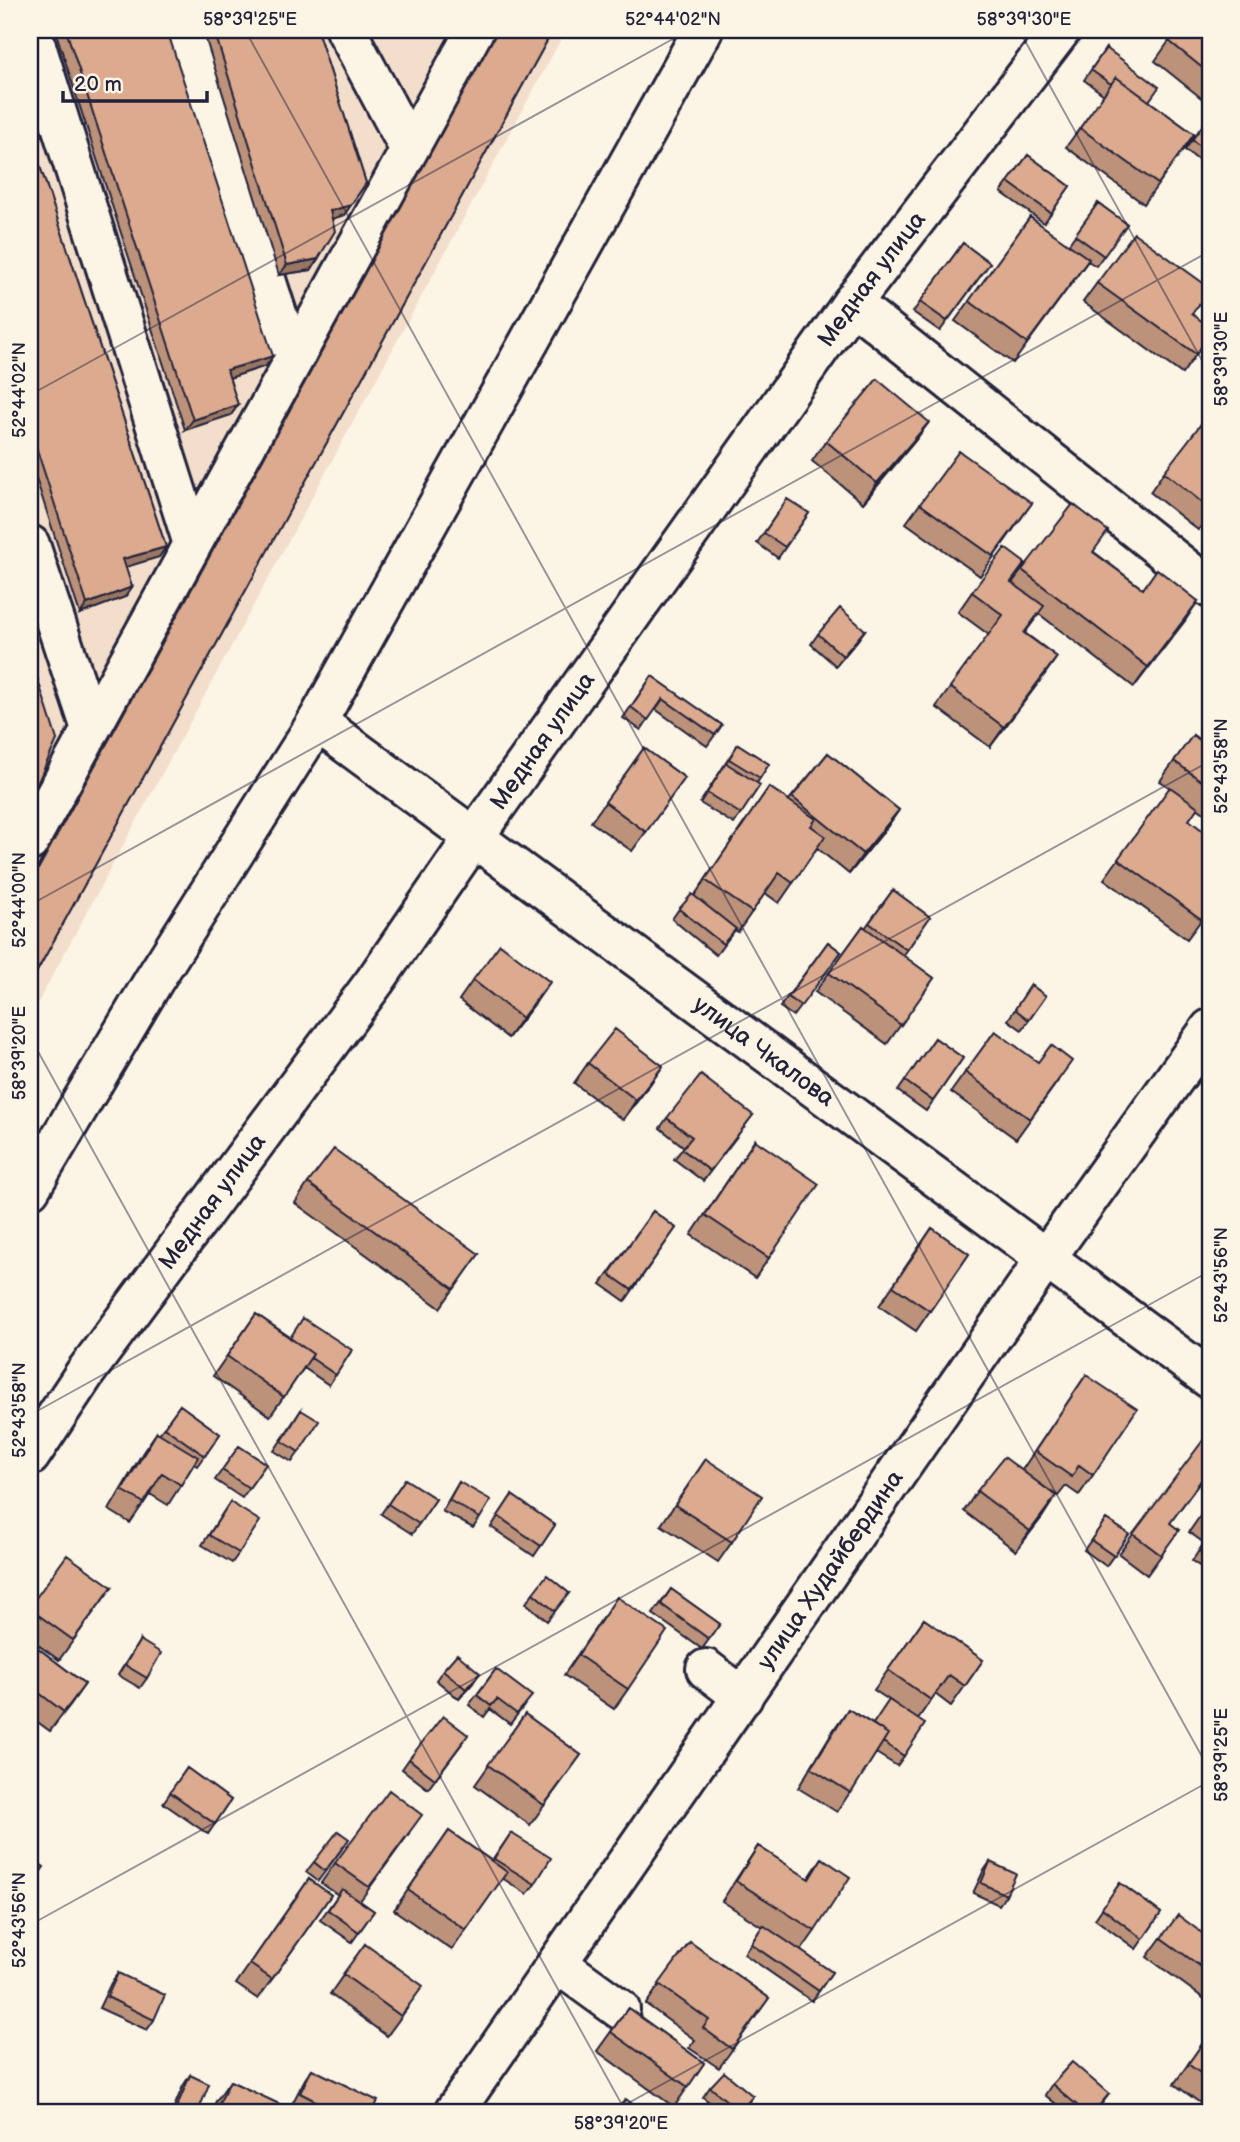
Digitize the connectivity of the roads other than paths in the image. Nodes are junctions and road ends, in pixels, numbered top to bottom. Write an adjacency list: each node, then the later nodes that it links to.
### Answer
1 (31, 30): 10 (street)
2 (185, 30): 9 (street)
3 (346, 30): 7 (street)
4 (476, 30): 7 (street)
5 (703, 30): 13 (street)
6 (1061, 30): 8 (street, Медная улица)
7 (410, 150): 9 (street)
8 (852, 303): 12 (street); 15 (street, Медная улица)
9 (293, 363): 10 (street)
10 (193, 544): 14 (street)
11 (30, 545): 14 (street)
12 (1210, 588)
13 (317, 722): 15 (street, улица Чкалова); 18 (street)
14 (91, 729): 16 (street)
15 (474, 838): 19 (street, улица Чкалова); 21 (street, Медная улица)
16 (30, 841)
17 (1210, 1029): 19 (street, улица Худайбердина)
18 (30, 1189)
19 (1046, 1258): 20 (street, улица Чкалова); 23 (street, улица Худайбердина)
20 (1210, 1379)
21 (30, 1456)
22 (706, 1670): 23 (street)
23 (743, 1697): 24 (street, улица Худайбердина)
24 (558, 1964): 25 (street); 26 (street, улица Худайбердина)
25 (620, 2009)
26 (454, 2112)

